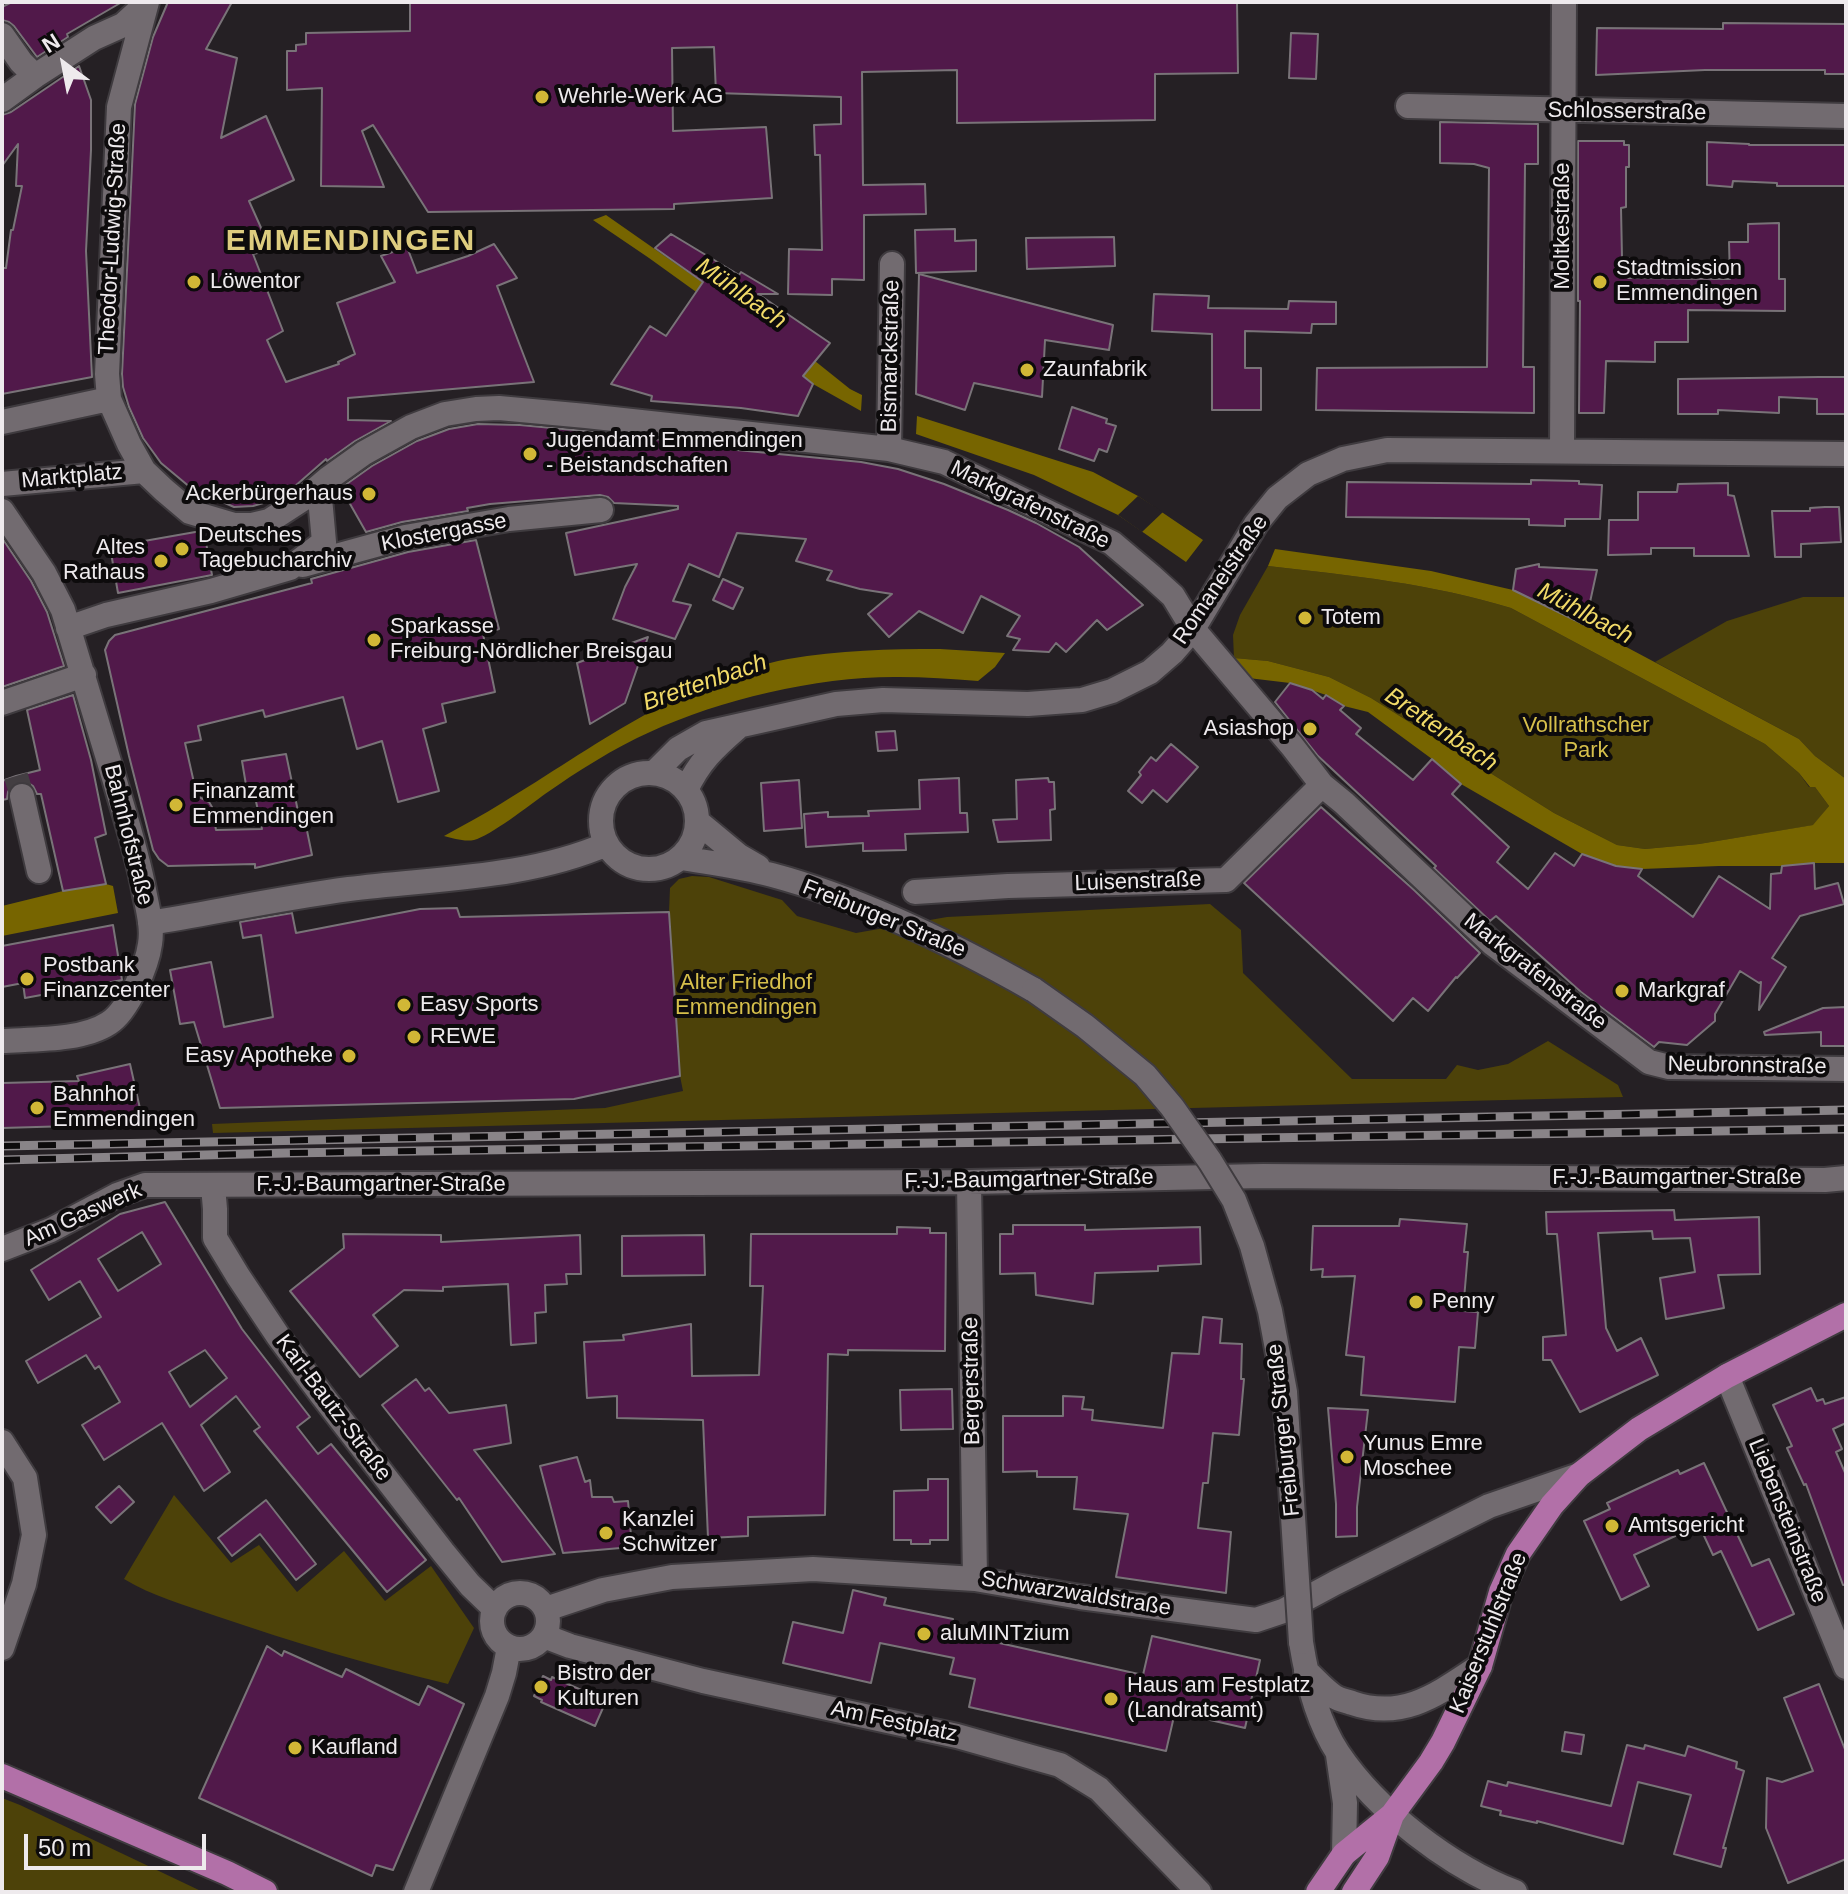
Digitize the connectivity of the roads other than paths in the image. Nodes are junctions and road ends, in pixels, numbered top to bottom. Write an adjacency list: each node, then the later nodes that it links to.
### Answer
1 (1564, 2): 7 (street, Moltkestraße)
2 (147, 3): 4 (street); 10 (street, Theodor-Ludwig-Straße)
3 (2, 35): 4 (street)
4 (35, 76): 5 (street)
5 (2, 100)
6 (1408, 106): 7 (street, Schlosserstraße)
7 (1564, 111): 8 (street, Schlosserstraße); 13 (street, Moltkestraße)
8 (1846, 116)
9 (892, 264): 12 (street, Bismarckstraße)
10 (109, 399): 11 (street); 15 (street, Theodor-Ludwig-Straße)
11 (2, 422)
12 (889, 438): 17 (street, Markgrafenstraße); 22 (street, Markgrafenstraße)
13 (1562, 451): 14 (street, Romaneistraße); 22 (street, Romaneistraße)
14 (1846, 454)
15 (144, 471): 16 (street, Marktplatz); 17 (street, Marktplatz)
16 (2, 484)
17 (314, 491): 20 (street)
18 (601, 510): 20 (street, Klostergasse)
19 (2, 511): 21 (street, Marktplatz)
20 (290, 568): 21 (street)
21 (66, 619): 23 (street, Bahnhofstraße)
22 (1193, 629): 25 (street, Romaneistraße); 27 (street, Markgrafenstraße)
23 (84, 675): 24 (street); 36 (street, Bahnhofstraße)
24 (2, 703)
25 (739, 726): 26 (street, Romaneistraße); 28 (street, Romaneistraße)
26 (654, 773): 28 (street); 31 (street)
27 (1322, 785): 35 (street, Luisenstraße); 38 (street, Markgrafenstraße)
28 (686, 790): 30 (street)
29 (22, 796): 33 (street)
30 (698, 822): 32 (street); 34 (street, Freiburger Straße)
31 (607, 844): 32 (street); 36 (street)
32 (682, 858): 34 (street, Freiburger Straße)
33 (39, 871)
34 (770, 874): 56 (street, Freiburger Straße, bridge)
35 (915, 892)
36 (150, 923): 37 (street, Bahnhofstraße)
37 (2, 1041)
38 (1649, 1062): 39 (street, Neubronnstraße)
39 (1846, 1069)
40 (1846, 1178): 41 (street, F.-J.-Baumgartner-Straße)
41 (969, 1182): 42 (street, F.-J.-Baumgartner-Straße); 48 (street, Bergerstraße)
42 (213, 1186): 43 (street, Am Gaswerk); 49 (street, Karl-Bautz-Straße)
43 (2, 1249)
44 (1846, 1315): 45 (main road, Kaiserstuhlstraße)
45 (1727, 1376): 47 (main road, Kaiserstuhlstraße); 55 (street, Liebensteinstraße)
46 (2, 1442): 53 (street)
47 (1579, 1475): 48 (street, Schwarzwaldstraße); 54 (main road, Kaiserstuhlstraße)
48 (975, 1579): 50 (street, Schwarzwaldstraße)
49 (495, 1609): 50 (street); 52 (street)
50 (546, 1609): 51 (street)
51 (544, 1636): 52 (street); 63 (street, Am Festplatz)
52 (509, 1647): 62 (street)
53 (2, 1648)
54 (1480, 1666): 56 (street); 59 (main road, Kaiserstuhlstraße)
55 (1846, 1667)
56 (1306, 1671): 57 (street, Freiburger Straße)
57 (1338, 1752): 59 (street, Freiburger Straße); 60 (street, Freiburger Straße)
58 (2, 1776): 61 (main road)
59 (1392, 1815): 60 (main road, Kaiserstuhlstraße); 65 (main road, Kaiserstuhlstraße); 66 (street, Freiburger Straße)
60 (1344, 1854): 64 (main road, Kaiserstuhlstraße)
61 (265, 1892)
62 (416, 1892)
63 (1199, 1892)
64 (1318, 1892)
65 (1354, 1892)
66 (1515, 1892)

